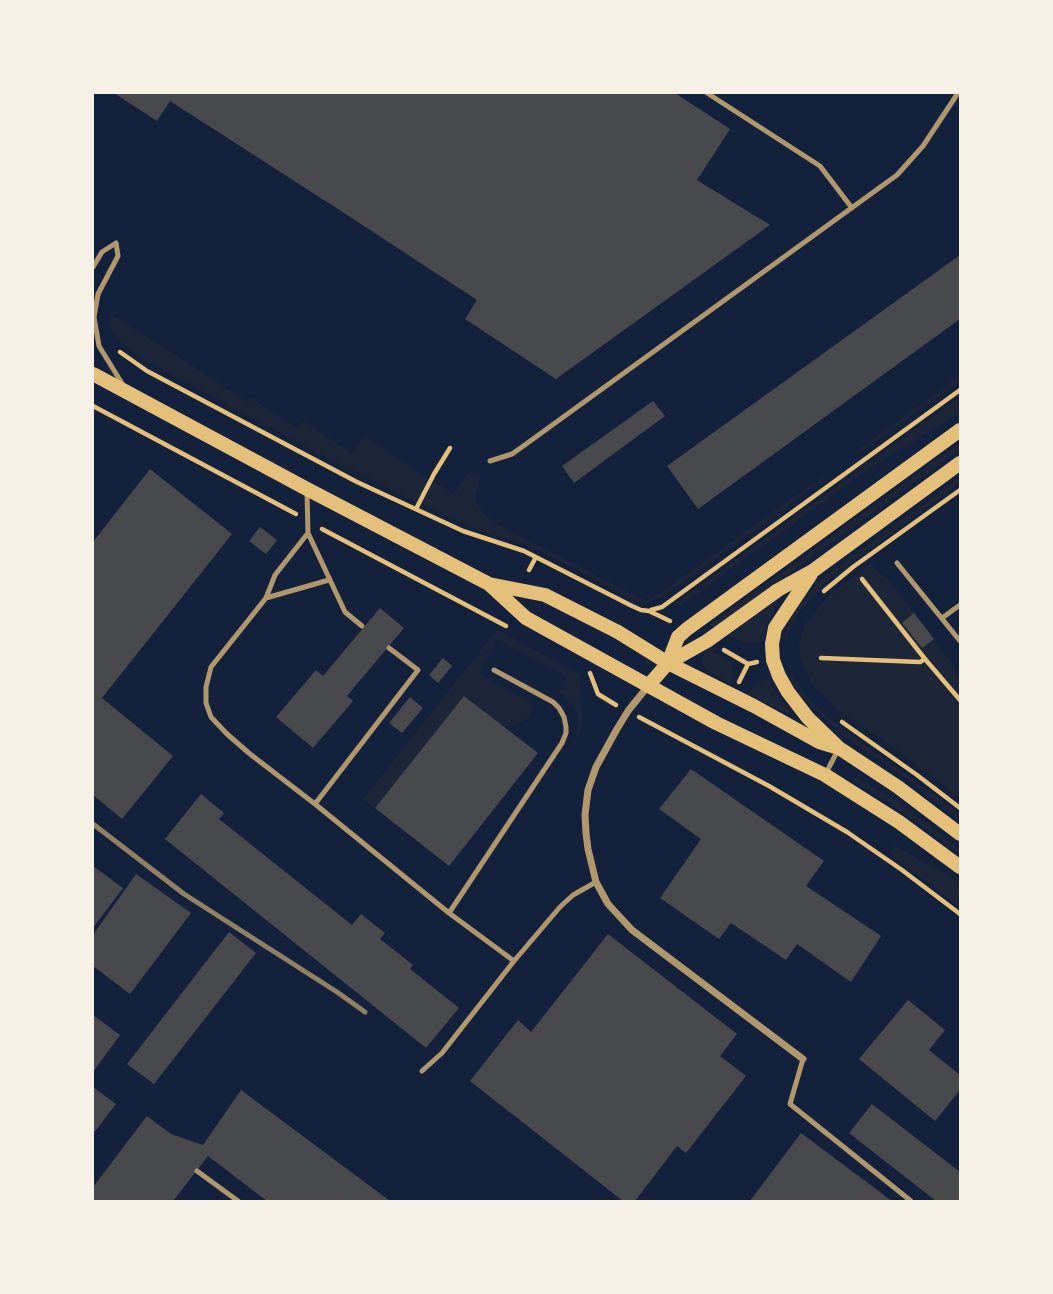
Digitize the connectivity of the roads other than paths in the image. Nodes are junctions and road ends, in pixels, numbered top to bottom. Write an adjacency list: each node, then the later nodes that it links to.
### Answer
1 (707, 93): 3 (lane)
2 (958, 93): 3 (lane)
3 (852, 208): 8 (lane)
4 (93, 267): 6 (lane)
5 (93, 374): 6 (main road)
6 (128, 393): 10 (main road)
7 (960, 430): 22 (main road)
8 (490, 461)
9 (960, 463): 13 (main road)
10 (307, 489): 11 (lane); 15 (main road)
11 (308, 533): 14 (lane); 16 (lane)
12 (897, 562): 18 (lane)
13 (814, 570): 22 (main road); 25 (main road)
14 (329, 580): 16 (lane); 19 (lane)
15 (488, 584): 22 (main road); 24 (main road)
16 (266, 598): 27 (lane)
17 (960, 605): 18 (lane)
18 (942, 618): 20 (lane)
19 (362, 626)
20 (960, 641)
21 (389, 648): 27 (lane)
22 (668, 663): 24 (main road); 25 (main road)
23 (494, 670): 31 (lane)
24 (648, 686): 26 (main road); 30 (street)
25 (839, 748): 26 (lane); 28 (main road)
26 (825, 775): 29 (main road)
27 (315, 804): 31 (lane)
28 (960, 834)
29 (960, 867)
30 (596, 881): 32 (lane); 33 (street)
31 (449, 913): 32 (lane)
32 (514, 961): 34 (lane)
33 (803, 1059): 37 (lane)
34 (422, 1072)
35 (197, 1171): 36 (lane)
36 (238, 1201)
37 (911, 1201)

